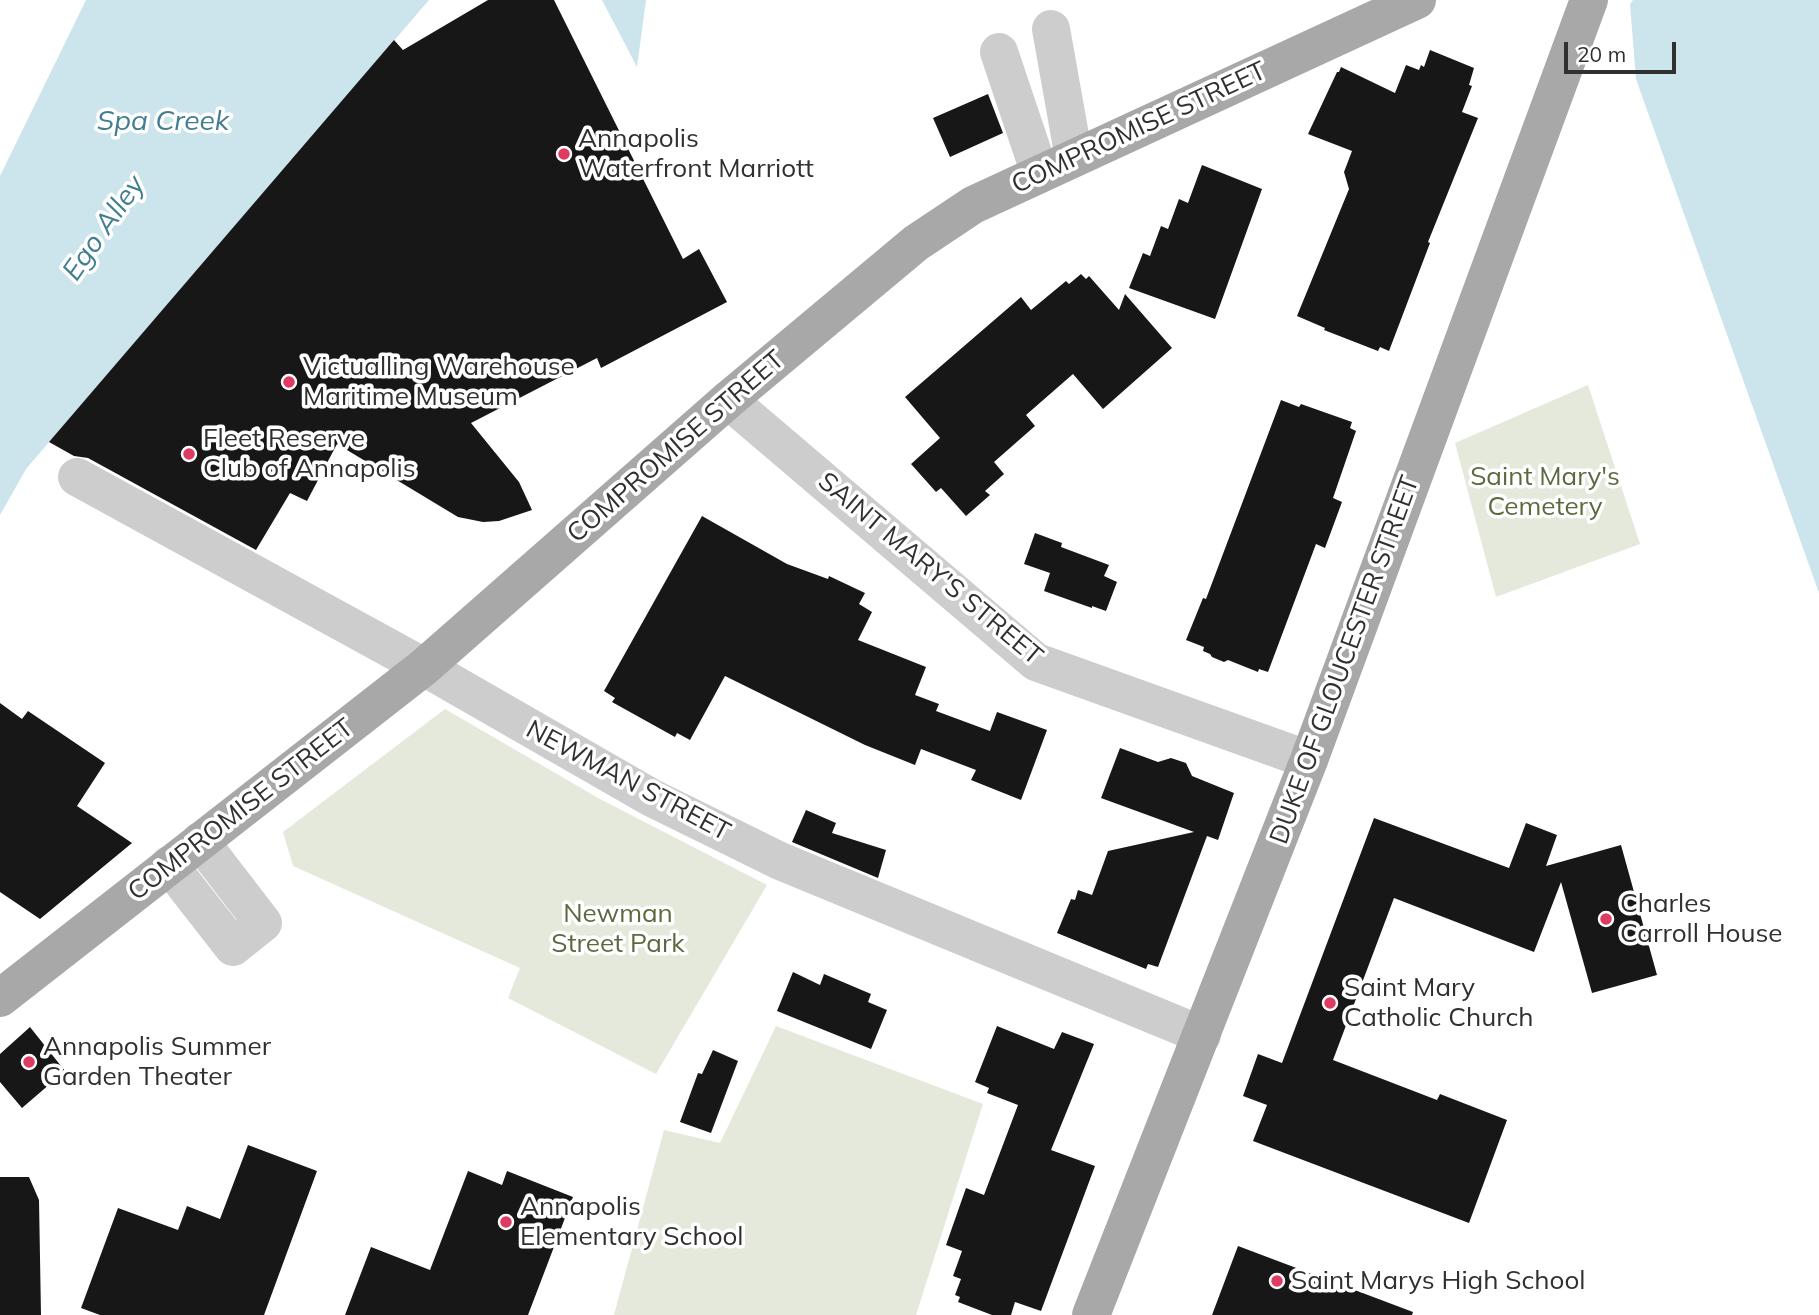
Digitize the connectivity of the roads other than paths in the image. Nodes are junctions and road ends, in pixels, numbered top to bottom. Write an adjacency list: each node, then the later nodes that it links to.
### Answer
1 (1417, 0): 5 (main road, COMPROMISE STREET)
2 (1589, 0): 9 (main road, DUKE OF GLOUCESTER STREET)
3 (1051, 29): 5 (street)
4 (999, 52): 5 (street)
5 (1057, 166): 6 (main road, COMPROMISE STREET)
6 (728, 400): 8 (main road, COMPROMISE STREET); 9 (street, SAINT MARY'S STREET)
7 (77, 477): 8 (street, NEWMAN STREET)
8 (424, 667): 10 (main road, COMPROMISE STREET); 13 (street, NEWMAN STREET)
9 (1309, 760): 13 (main road, DUKE OF GLOUCESTER STREET)
10 (200, 841): 11 (main road, COMPROMISE STREET); 11 (street)
11 (169, 865): 12 (main road, COMPROMISE STREET)
12 (3, 991)
13 (1202, 1035): 14 (main road, DUKE OF GLOUCESTER STREET)
14 (1091, 1315)

